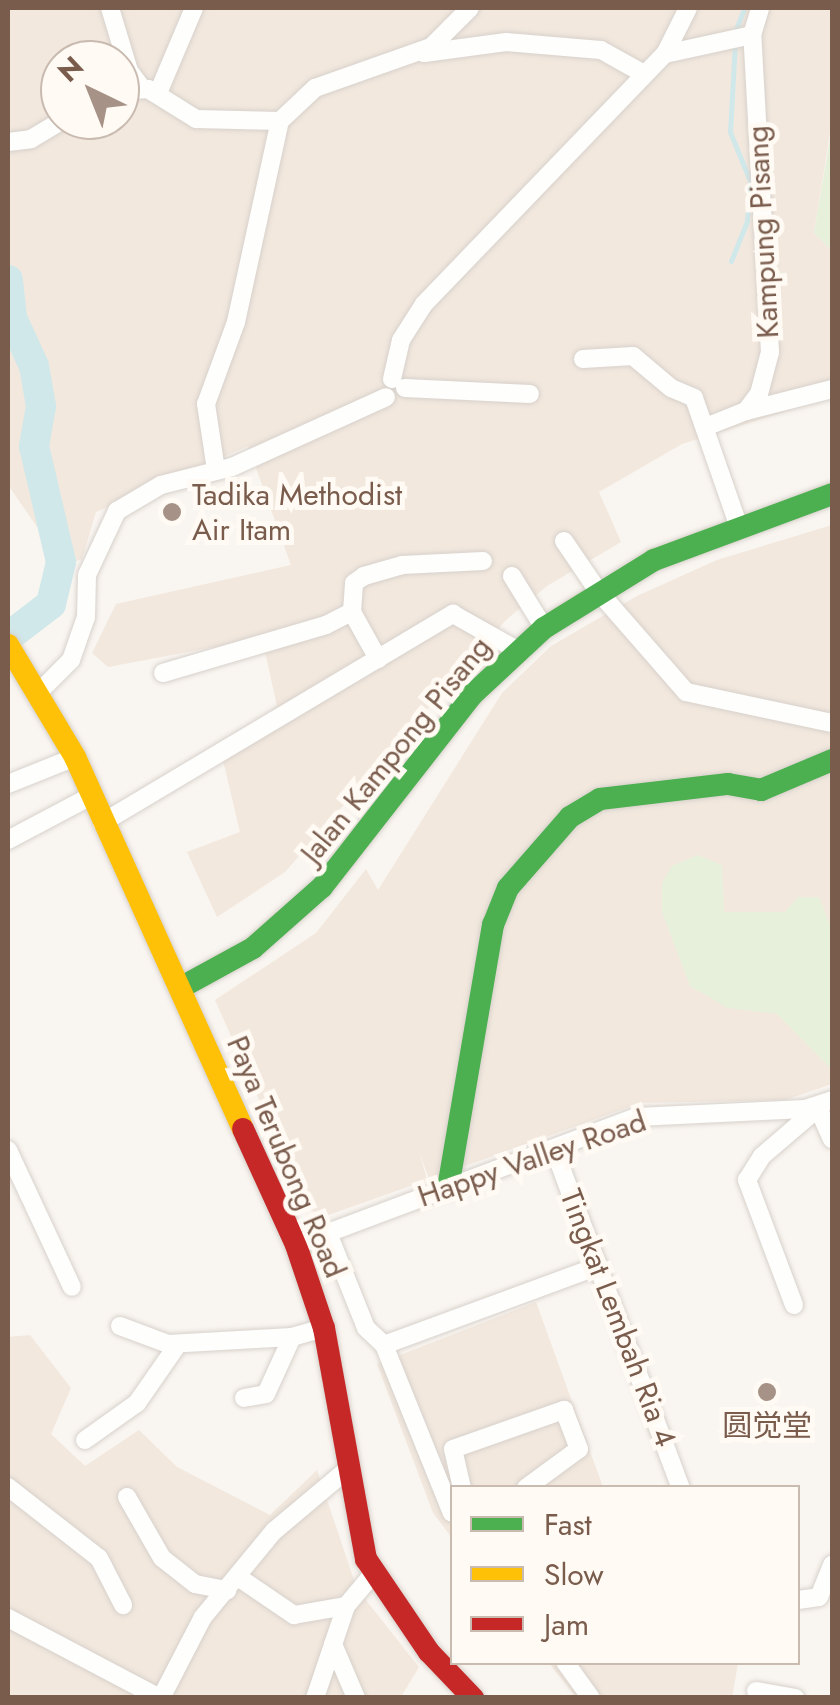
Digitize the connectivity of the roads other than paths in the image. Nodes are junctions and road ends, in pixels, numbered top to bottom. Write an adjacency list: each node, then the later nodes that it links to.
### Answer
1 (110, 8): 11 (street)
2 (194, 8): 11 (street)
3 (470, 8): 7 (street)
4 (688, 8): 8 (street)
5 (760, 8): 6 (street, Kampung Pisang)
6 (740, 39): 8 (street); 19 (street, Kampung Pisang)
7 (414, 54): 9 (street); 12 (street)
8 (666, 54): 9 (street)
9 (644, 74): 16 (street)
10 (140, 90): 11 (street)
11 (150, 90): 12 (street)
12 (280, 121): 21 (street)
13 (40, 134): 14 (street)
14 (8, 142)
15 (583, 360): 20 (street)
16 (399, 384): 18 (street); 21 (street)
17 (832, 388): 19 (street)
18 (530, 394)
19 (746, 411): 20 (street)
20 (708, 426): 23 (street)
21 (216, 470): 34 (street)
22 (832, 494): 23 (main road, Jalan Kampong Pisang)
23 (739, 527): 27 (main road, Jalan Kampong Pisang)
24 (564, 541): 27 (street)
25 (483, 561): 28 (street)
26 (512, 576): 29 (street)
27 (598, 590): 29 (main road, Jalan Kampong Pisang); 35 (street)
28 (352, 612): 32 (street); 33 (street)
29 (544, 628): 30 (main road, Jalan Kampong Pisang)
30 (516, 650): 32 (street); 42 (main road, Jalan Kampong Pisang)
31 (12, 652): 34 (main road, Paya Terubong Road)
32 (378, 659): 40 (street)
33 (163, 673)
34 (39, 692): 36 (main road, Paya Terubong Road)
35 (832, 723)
36 (76, 757): 38 (street); 39 (main road, Paya Terubong Road)
37 (832, 760): 47 (main road)
38 (8, 784)
39 (90, 796): 40 (main road, Paya Terubong Road); 41 (street)
40 (102, 823): 42 (main road, Paya Terubong Road)
41 (8, 840)
42 (180, 988): 49 (main road, Paya Terubong Road)
43 (825, 1104): 44 (street); 45 (street, Happy Valley Road); 52 (street)
44 (832, 1139)
45 (554, 1149): 47 (street, Happy Valley Road); 50 (street, Tingkat Lembah Ria 4)
46 (8, 1150): 51 (street)
47 (448, 1188): 48 (street, Happy Valley Road)
48 (328, 1232): 49 (street, Happy Valley Road); 57 (street)
49 (296, 1244): 54 (main road, Paya Terubong Road)
50 (599, 1266): 57 (street); 63 (street, Tingkat Lembah Ria 4)
51 (72, 1286)
52 (794, 1305)
53 (120, 1326): 56 (street)
54 (324, 1328): 55 (street); 60 (main road, Paya Terubong Road)
55 (292, 1336): 56 (street); 58 (street)
56 (178, 1344): 59 (street)
57 (384, 1345): 66 (street)
58 (244, 1398)
59 (84, 1440)
60 (348, 1469): 68 (main road, Paya Terubong Road); 69 (street)
61 (461, 1485): 62 (street)
62 (530, 1485)
63 (680, 1485)
64 (8, 1488): 71 (street)
65 (127, 1497): 69 (street)
66 (450, 1508)
67 (832, 1565): 70 (street)
68 (372, 1574): 72 (street); 80 (main road, Paya Terubong Road)
69 (232, 1584): 72 (street); 77 (street)
70 (800, 1600)
71 (123, 1605)
72 (346, 1606): 74 (street)
73 (8, 1618): 77 (street)
74 (333, 1644): 78 (street); 79 (street)
75 (567, 1665): 81 (street)
76 (756, 1691): 82 (street)
77 (160, 1698)
78 (316, 1698)
79 (356, 1698)
80 (472, 1698)
81 (591, 1698)
82 (795, 1698)

